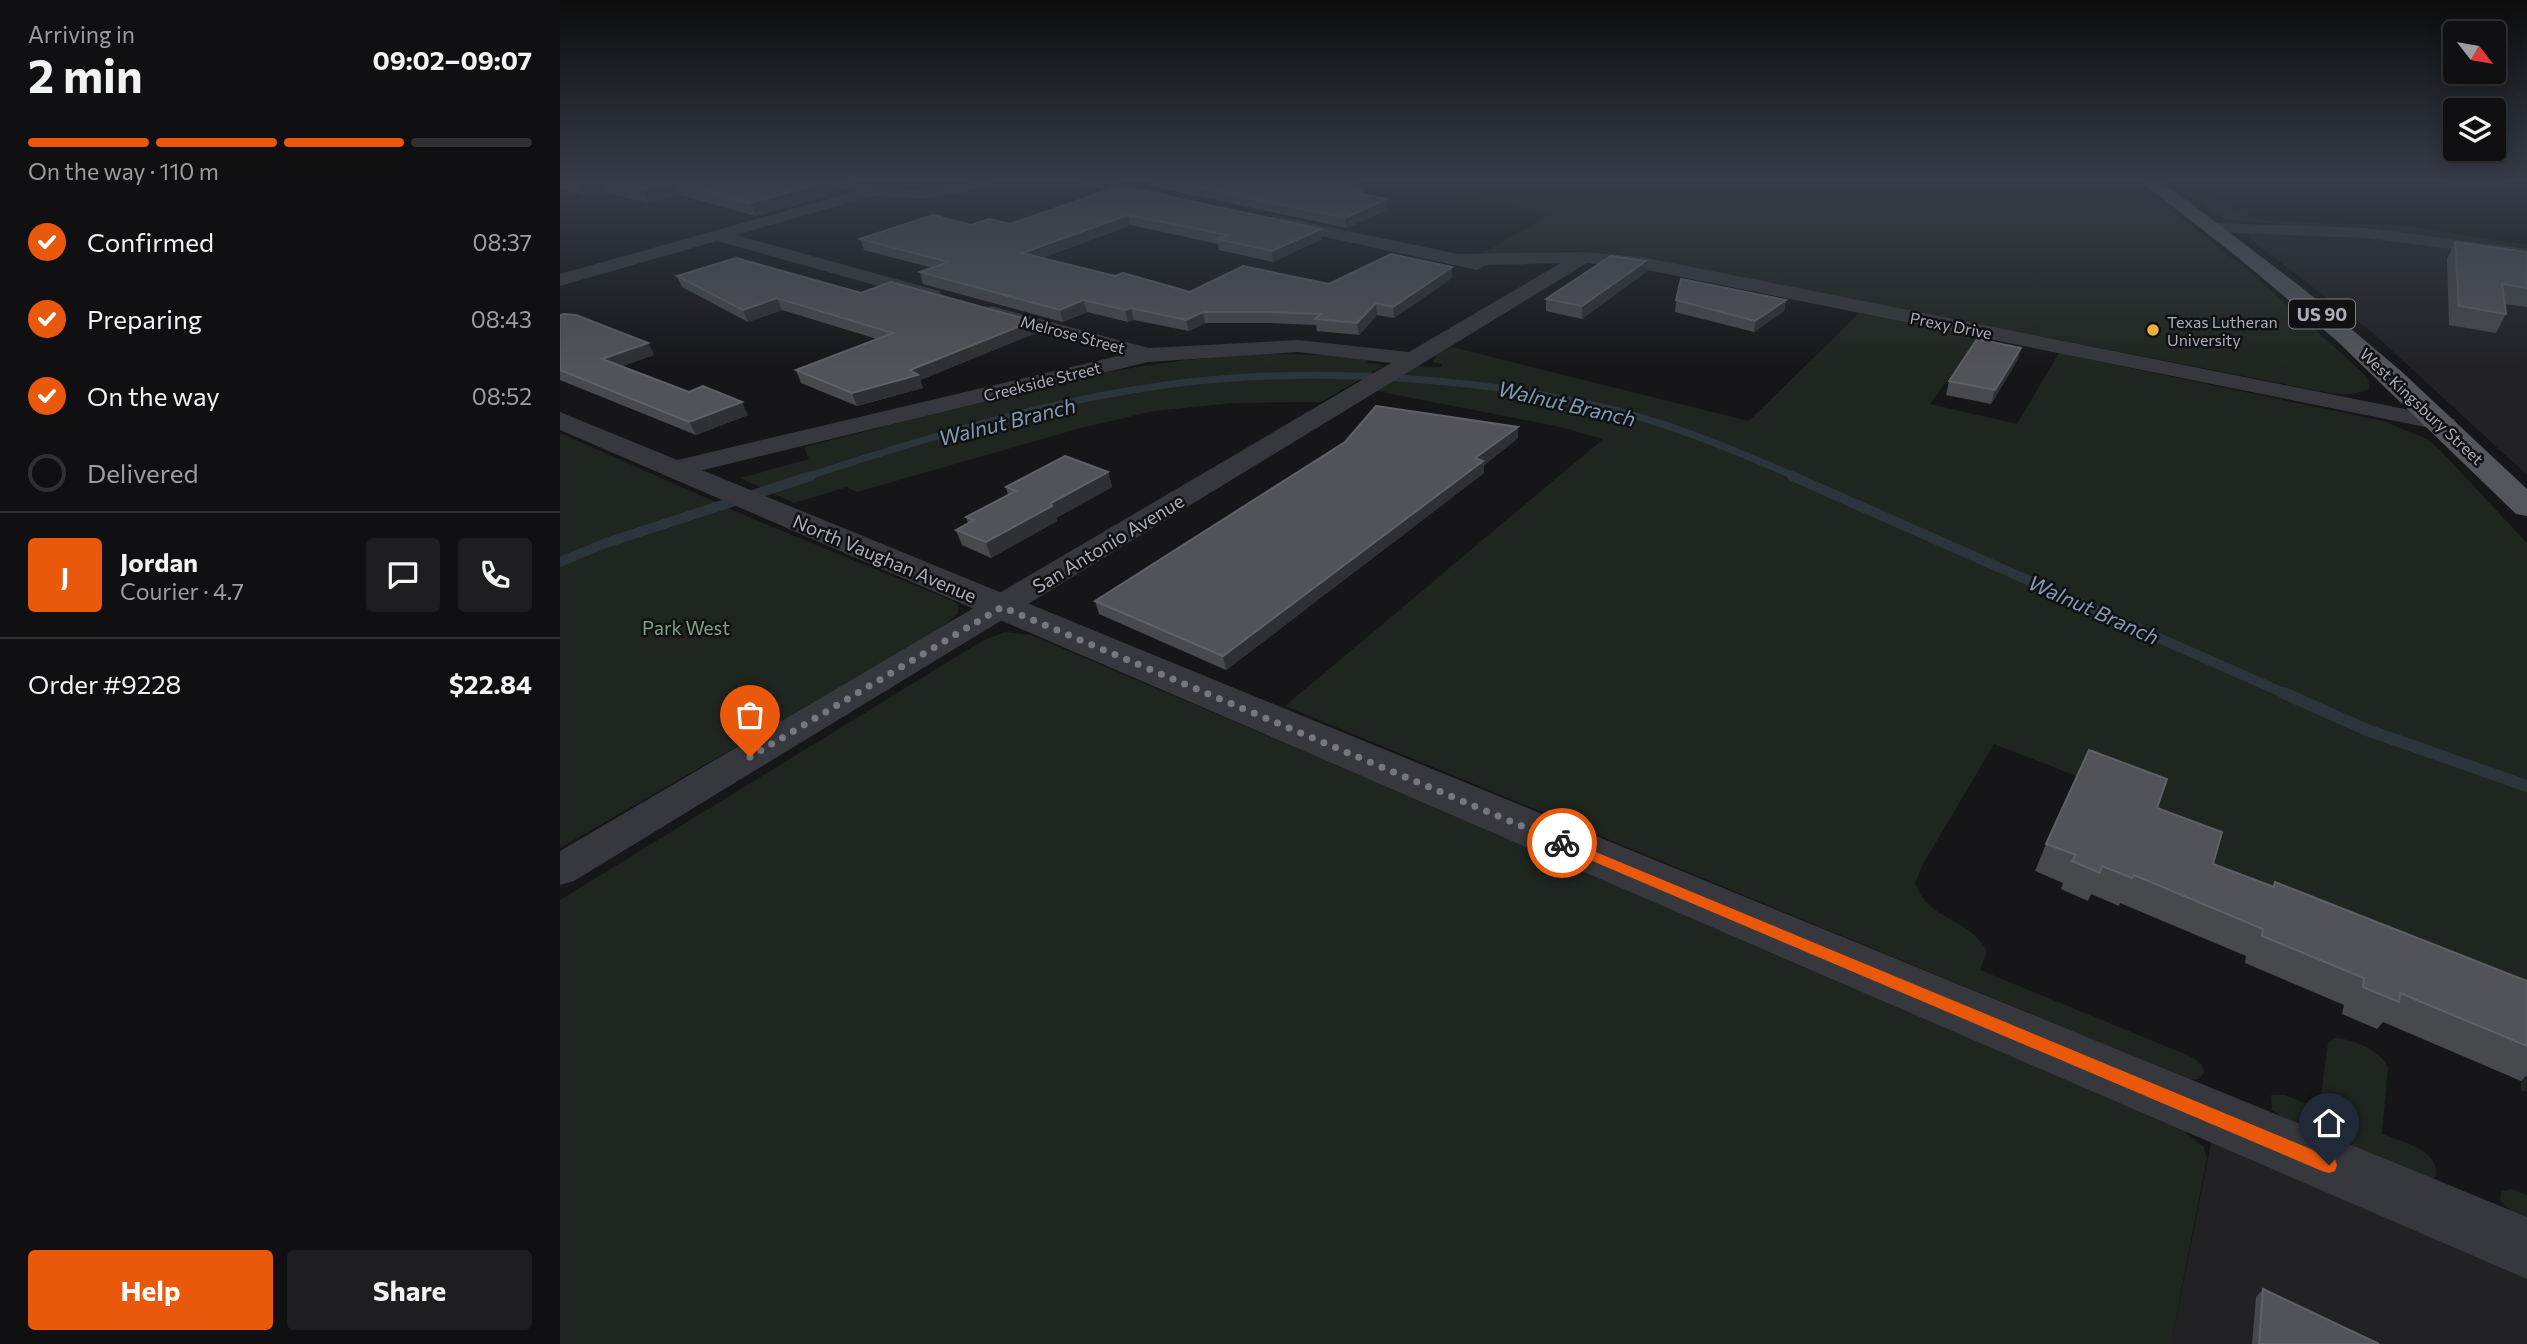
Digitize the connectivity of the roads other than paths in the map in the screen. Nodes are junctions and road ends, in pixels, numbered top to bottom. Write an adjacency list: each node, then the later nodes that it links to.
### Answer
1 (691, 243): 10 (street)
2 (739, 243): 11 (street)
3 (1375, 243): 8 (street, Prexy Drive)
4 (2233, 243): 16 (main road, West Kingsbury Street / US 90)
5 (2441, 243): 6 (street)
6 (2527, 254)
7 (1584, 257): 8 (street, Prexy Drive); 9 (street, San Antonio Avenue); 16 (street, Prexy Drive)
8 (1455, 260): 9 (street, Prexy Drive)
9 (1549, 279): 14 (street, San Antonio Avenue)
10 (560, 280)
11 (951, 301)
12 (977, 308): 13 (street, Melrose Street)
13 (1148, 355): 14 (street, Creekside Street); 17 (street, Creekside Street)
14 (1415, 359): 19 (street, San Antonio Avenue)
15 (560, 420): 17 (street, North Vaughan Avenue)
16 (2445, 424): 18 (main road, West Kingsbury Street / US 90)
17 (682, 472): 19 (street, North Vaughan Avenue)
18 (2527, 507)
19 (1002, 607): 20 (street, San Antonio Avenue); 21 (street, North Vaughan Avenue)
20 (560, 870)
21 (2527, 1248)

